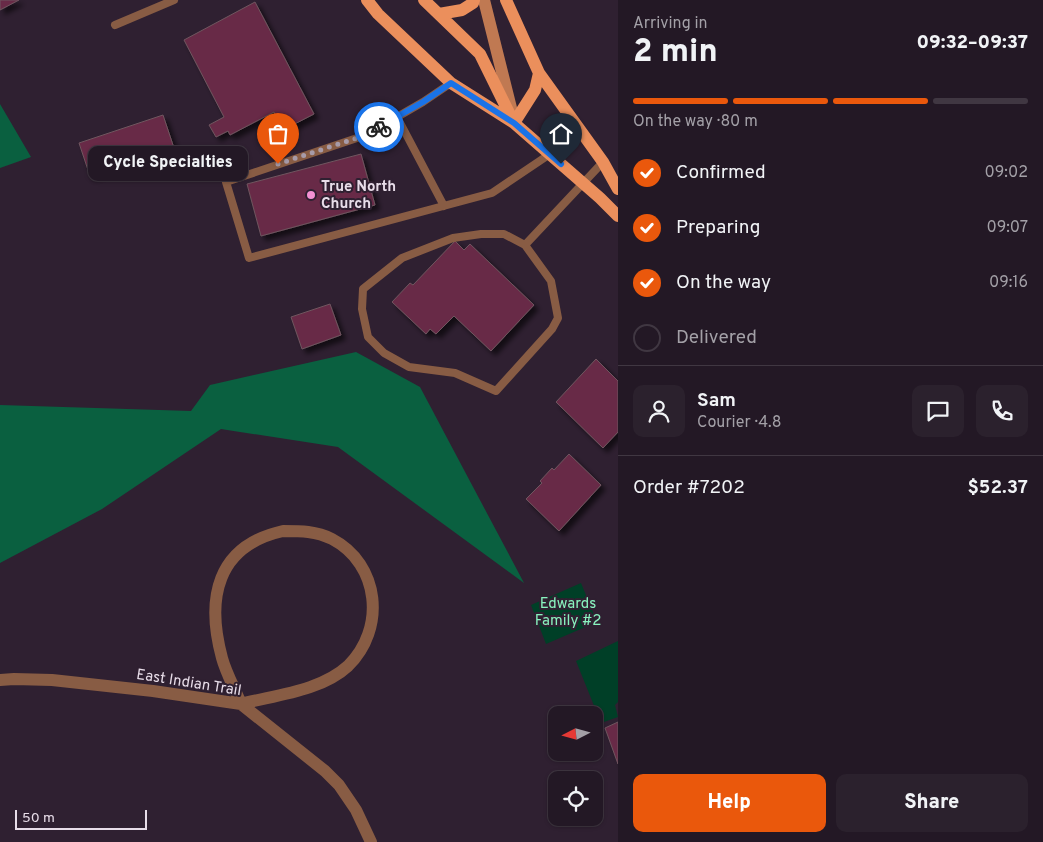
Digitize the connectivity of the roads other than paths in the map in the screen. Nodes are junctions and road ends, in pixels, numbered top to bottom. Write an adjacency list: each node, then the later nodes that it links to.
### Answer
1 (174, 0): 8 (lane)
2 (367, 0): 10 (main road)
3 (424, 0): 7 (main road)
4 (474, 0): 7 (main road)
5 (484, 0): 12 (street)
6 (506, 0): 9 (main road)
7 (439, 14): 12 (main road)
8 (115, 25)
9 (539, 73): 12 (main road); 14 (main road)
10 (451, 83): 11 (lane); 12 (main road)
11 (397, 117): 17 (lane); 17 (lane)
12 (514, 123): 13 (main road)
13 (550, 154): 15 (main road); 17 (lane)
14 (603, 162): 15 (lane); 16 (main road)
15 (583, 184): 18 (main road); 19 (lane)
16 (618, 189)
17 (444, 206)
18 (618, 216)
19 (525, 245): 19 (lane)
20 (0, 680): 21 (street, East Indian Trail)
21 (241, 704): 21 (street); 22 (street, East Indian Trail)
22 (370, 842)

